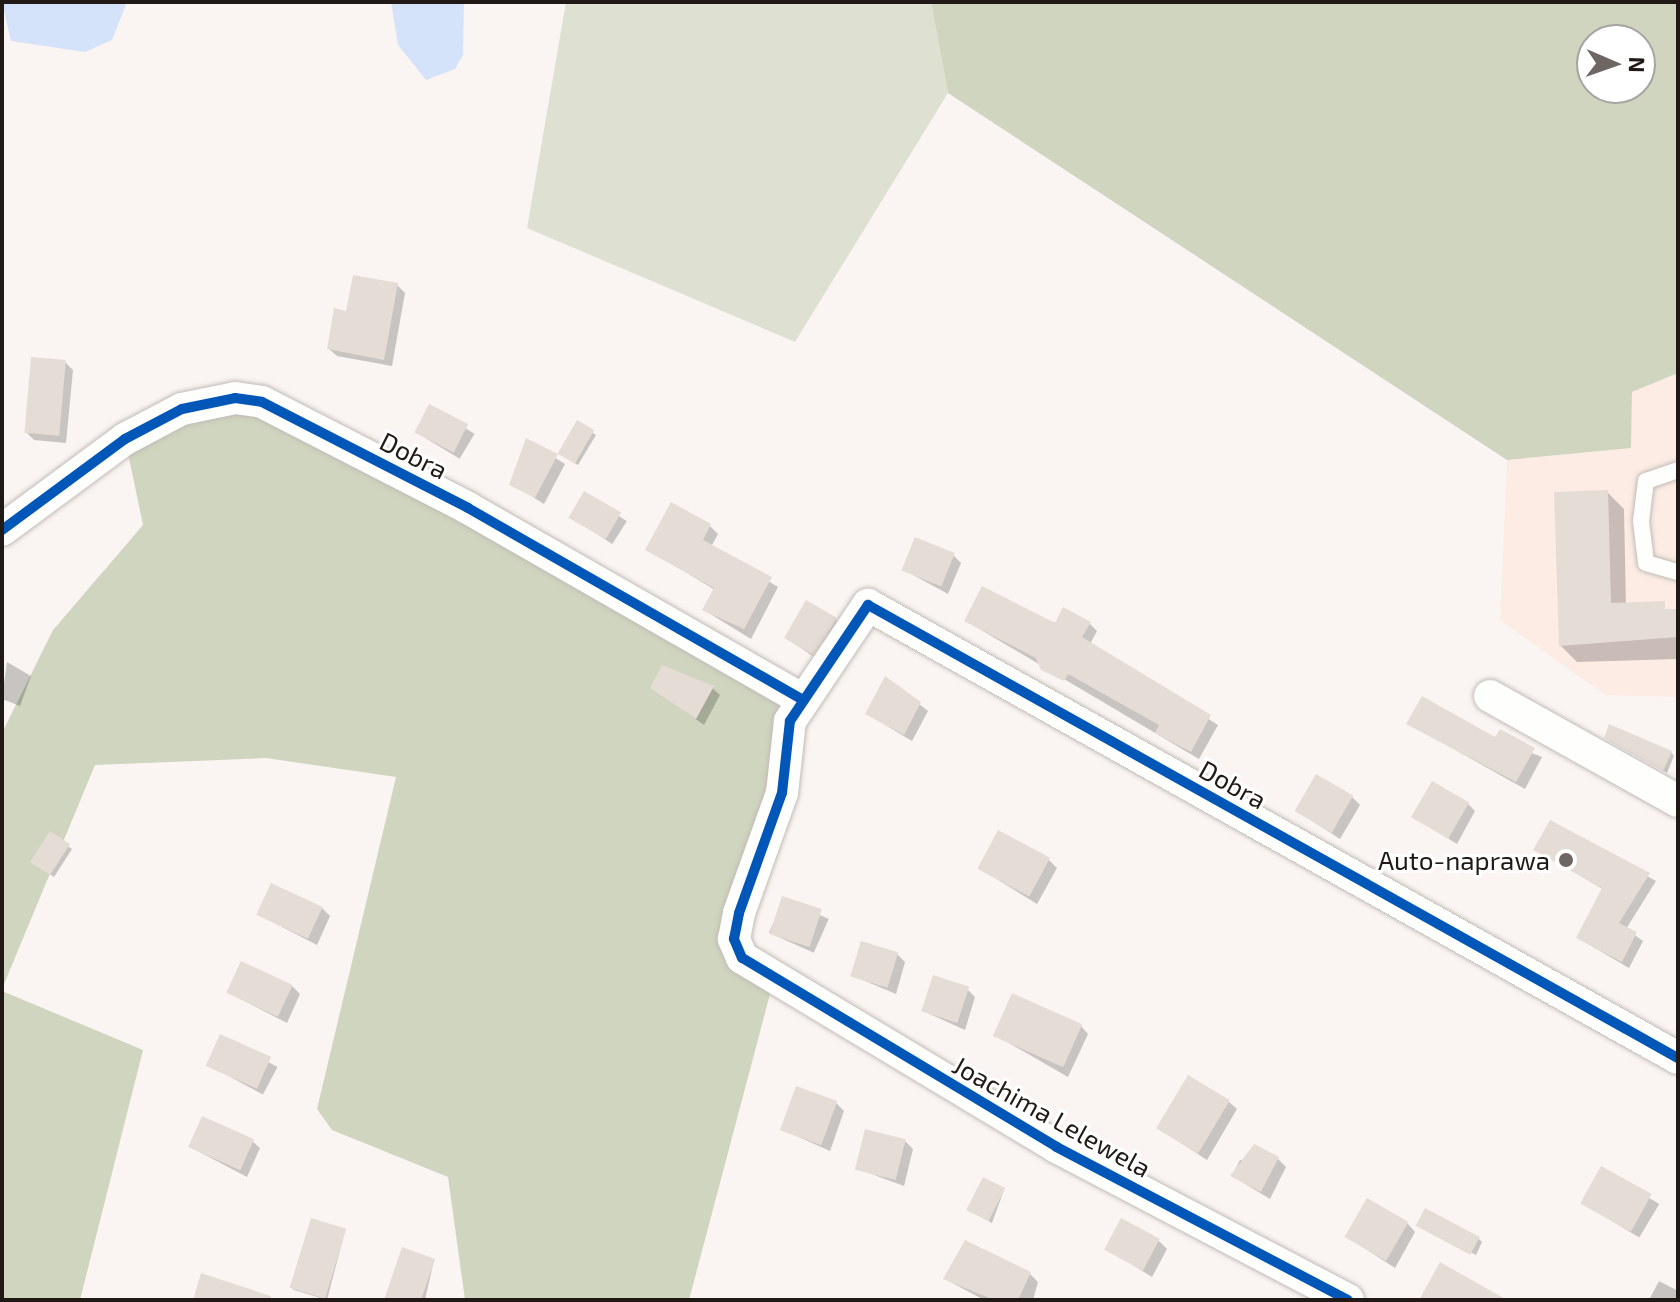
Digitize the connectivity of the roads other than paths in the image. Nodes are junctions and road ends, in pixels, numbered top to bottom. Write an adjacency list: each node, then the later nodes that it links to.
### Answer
1 (1678, 470): 3 (lane)
2 (2, 530): 5 (street, Dobra)
3 (1678, 572)
4 (1490, 696): 6 (street)
5 (803, 700): 7 (street, Dobra); 8 (street, Dobra)
6 (1678, 801)
7 (742, 958): 9 (street, Joachima Lelewela)
8 (1678, 1058)
9 (1348, 1300)

